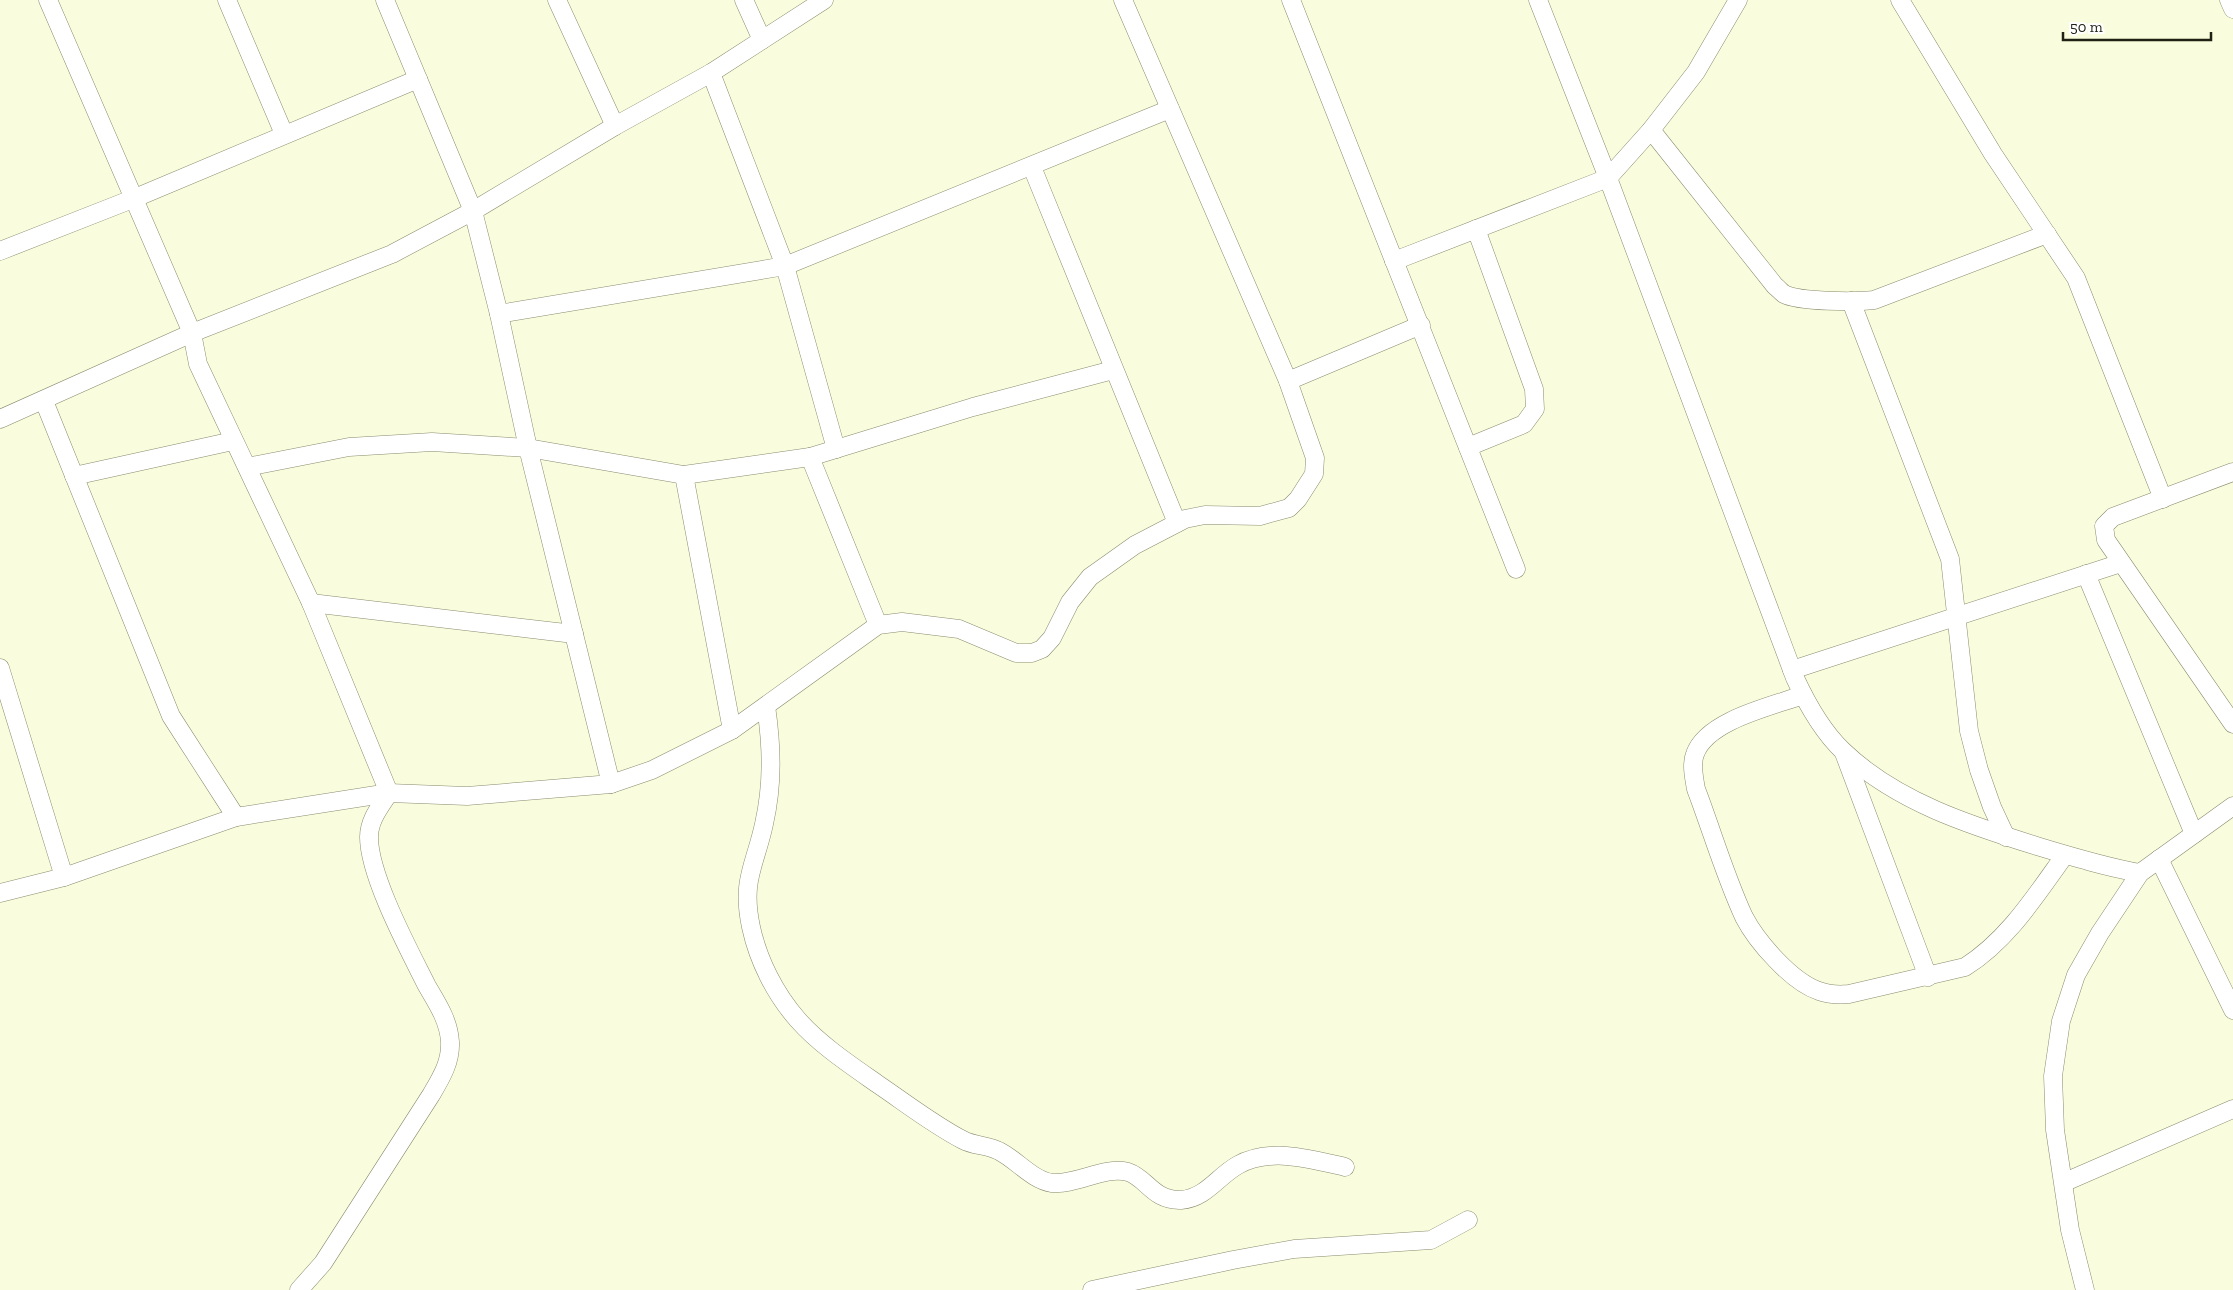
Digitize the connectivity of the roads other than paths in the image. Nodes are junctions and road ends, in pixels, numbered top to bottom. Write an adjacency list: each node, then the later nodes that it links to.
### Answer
1 (48, 0): 23 (street)
2 (227, 0): 20 (street)
3 (385, 0): 16 (street)
4 (557, 0): 18 (street)
5 (744, 0): 14 (street)
6 (824, 0): 14 (street)
7 (1123, 0): 17 (street)
8 (1291, 0): 28 (street)
9 (1538, 0): 22 (street)
10 (1738, 0): 19 (street)
11 (1900, 0): 26 (street)
12 (2229, 0): 13 (street)
13 (2233, 9)
14 (762, 40): 15 (street)
15 (711, 73): 18 (street); 29 (street)
16 (418, 79): 20 (street); 24 (street)
17 (1170, 109): 21 (street); 35 (street)
18 (615, 126): 24 (street)
19 (1651, 130): 22 (street); 30 (street)
20 (284, 134): 23 (street)
21 (1032, 167): 29 (street); 34 (street)
22 (1608, 178): 25 (street); 57 (street)
23 (135, 198): 27 (street); 33 (street)
24 (473, 211): 31 (street); 33 (street)
25 (1476, 229): 28 (street); 39 (street)
26 (2047, 234): 30 (street); 47 (street)
27 (0, 251)
28 (1394, 261): 32 (street)
29 (786, 266): 31 (street); 41 (street)
30 (1851, 301): 53 (street)
31 (499, 314): 40 (street)
32 (1421, 325): 35 (street); 39 (street)
33 (192, 333): 36 (street); 38 (street)
34 (1113, 370): 41 (street); 48 (street)
35 (1288, 381): 48 (street)
36 (44, 401): 37 (street); 46 (street)
37 (0, 419)
38 (233, 441): 43 (street); 46 (street)
39 (1468, 447): 50 (street)
40 (528, 448): 43 (street); 45 (street); 55 (street)
41 (836, 449): 42 (street)
42 (810, 457): 45 (street); 54 (street)
43 (247, 467): 52 (street)
44 (2233, 472): 47 (street)
45 (684, 475): 61 (street)
46 (74, 476): 66 (street)
47 (2163, 499): 49 (street)
48 (1177, 523): 54 (street)
49 (2121, 563): 51 (street); 60 (street)
50 (1516, 570)
51 (2086, 574): 53 (street); 67 (street)
52 (311, 603): 55 (street); 64 (street)
53 (1957, 615): 57 (street); 68 (street)
54 (878, 625): 59 (street)
55 (574, 634): 63 (street)
56 (0, 668): 72 (street)
57 (1792, 670): 58 (street)
58 (1803, 695): 62 (street); 74 (street)
59 (766, 706): 61 (street); 77 (street)
60 (2233, 724)
61 (732, 730): 63 (street)
62 (1843, 750): 68 (street); 74 (street)
63 (611, 784): 64 (street)
64 (389, 793): 66 (street); 80 (street)
65 (2233, 806): 67 (street)
66 (236, 817): 72 (street)
67 (2194, 834): 70 (street)
68 (2006, 837): 69 (street)
69 (2065, 855): 71 (street); 74 (street)
70 (2159, 858): 71 (street); 75 (street)
71 (2140, 874): 78 (street)
72 (64, 877): 73 (street)
73 (0, 893)
74 (1928, 977)
75 (2233, 1010)
76 (2233, 1109): 78 (street)
77 (1344, 1167)
78 (2065, 1182): 82 (street)
79 (1468, 1220): 81 (street)
80 (299, 1290)
81 (1092, 1290)
82 (2086, 1290)

